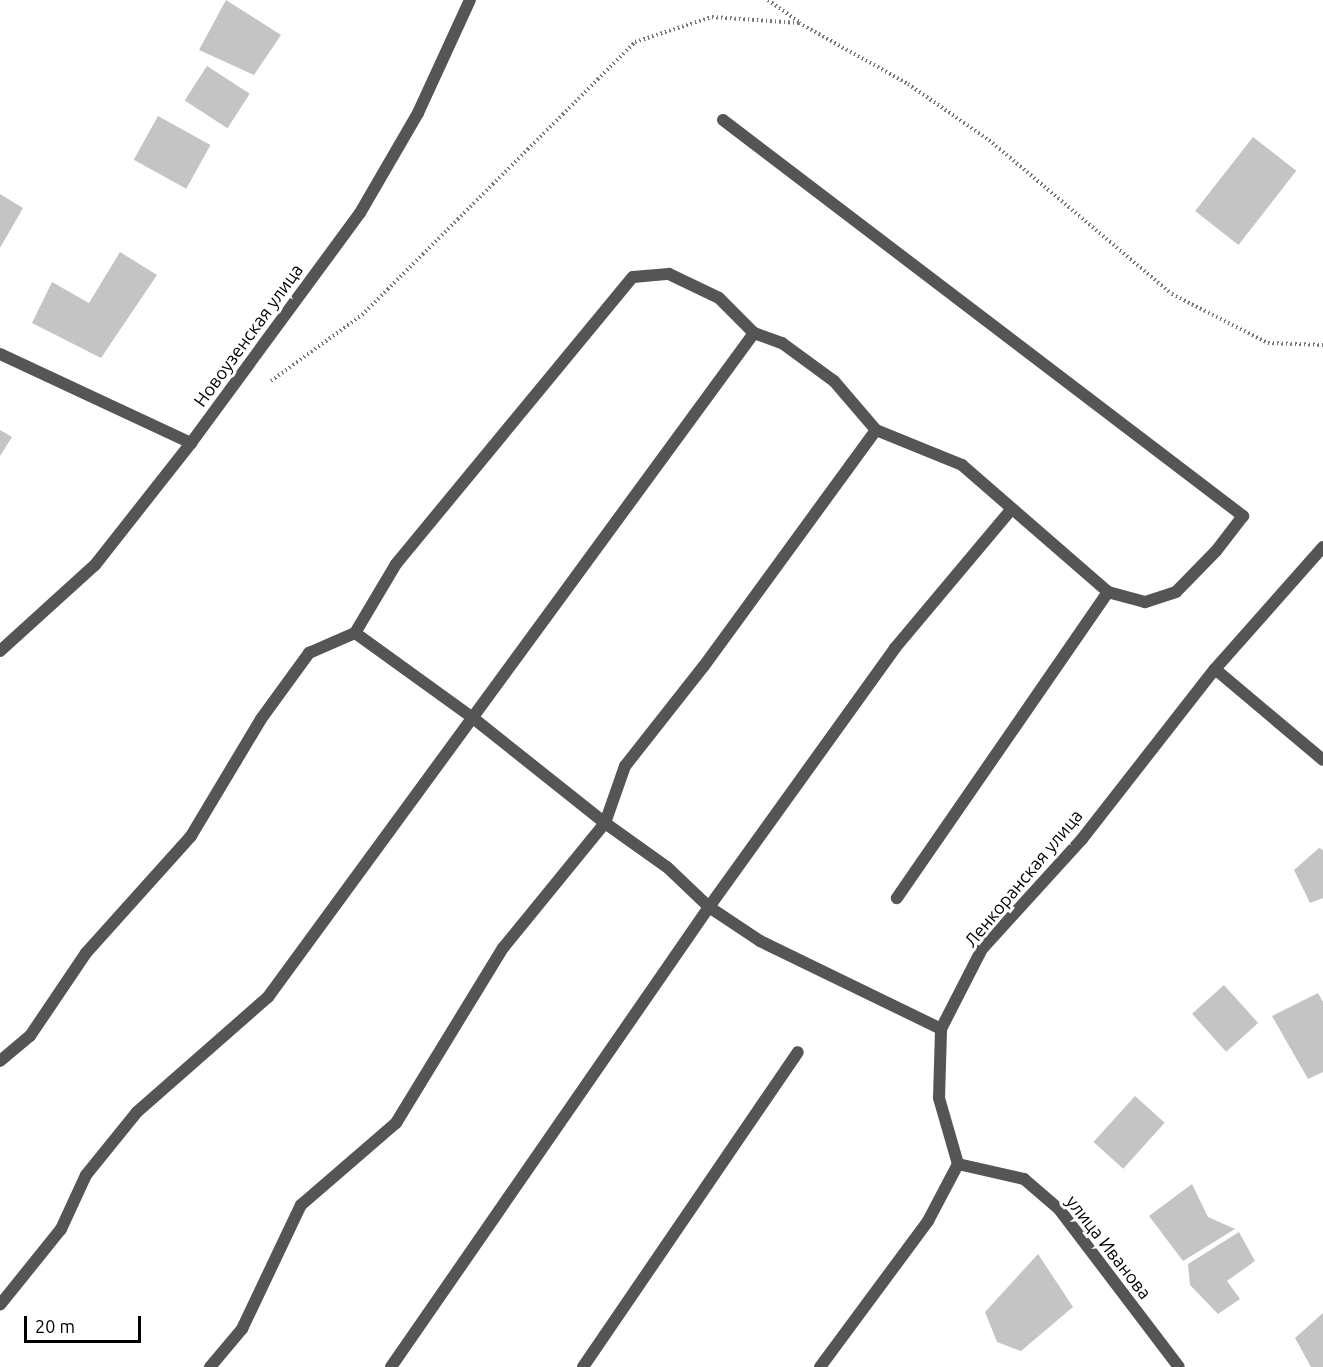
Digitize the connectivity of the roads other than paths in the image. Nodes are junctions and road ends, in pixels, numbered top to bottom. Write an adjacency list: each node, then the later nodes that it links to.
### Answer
1 (470, 0): 6 (street, Новоузенская улица)
2 (723, 120): 9 (street)
3 (754, 333): 5 (street); 10 (street); 13 (street)
4 (0, 354): 6 (street)
5 (876, 430): 7 (street); 15 (street)
6 (191, 443): 11 (street, Новоузенская улица)
7 (1010, 511): 9 (street); 17 (street)
8 (1323, 547): 12 (street, Ленкоранская улица)
9 (1108, 592): 16 (street)
10 (355, 633): 13 (street); 20 (street)
11 (0, 651)
12 (1215, 669): 14 (street); 18 (street, Ленкоранская улица)
13 (474, 718): 15 (street); 22 (street)
14 (1323, 760)
15 (605, 823): 17 (street); 23 (street)
16 (897, 898)
17 (709, 907): 18 (street); 24 (street)
18 (941, 1029): 21 (street, Ленкоранская улица)
19 (798, 1052): 25 (street)
20 (0, 1061)
21 (958, 1164): 26 (street); 27 (street, улица Иванова)
22 (0, 1305)
23 (210, 1367)
24 (391, 1367)
25 (583, 1367)
26 (820, 1367)
27 (1179, 1367)

